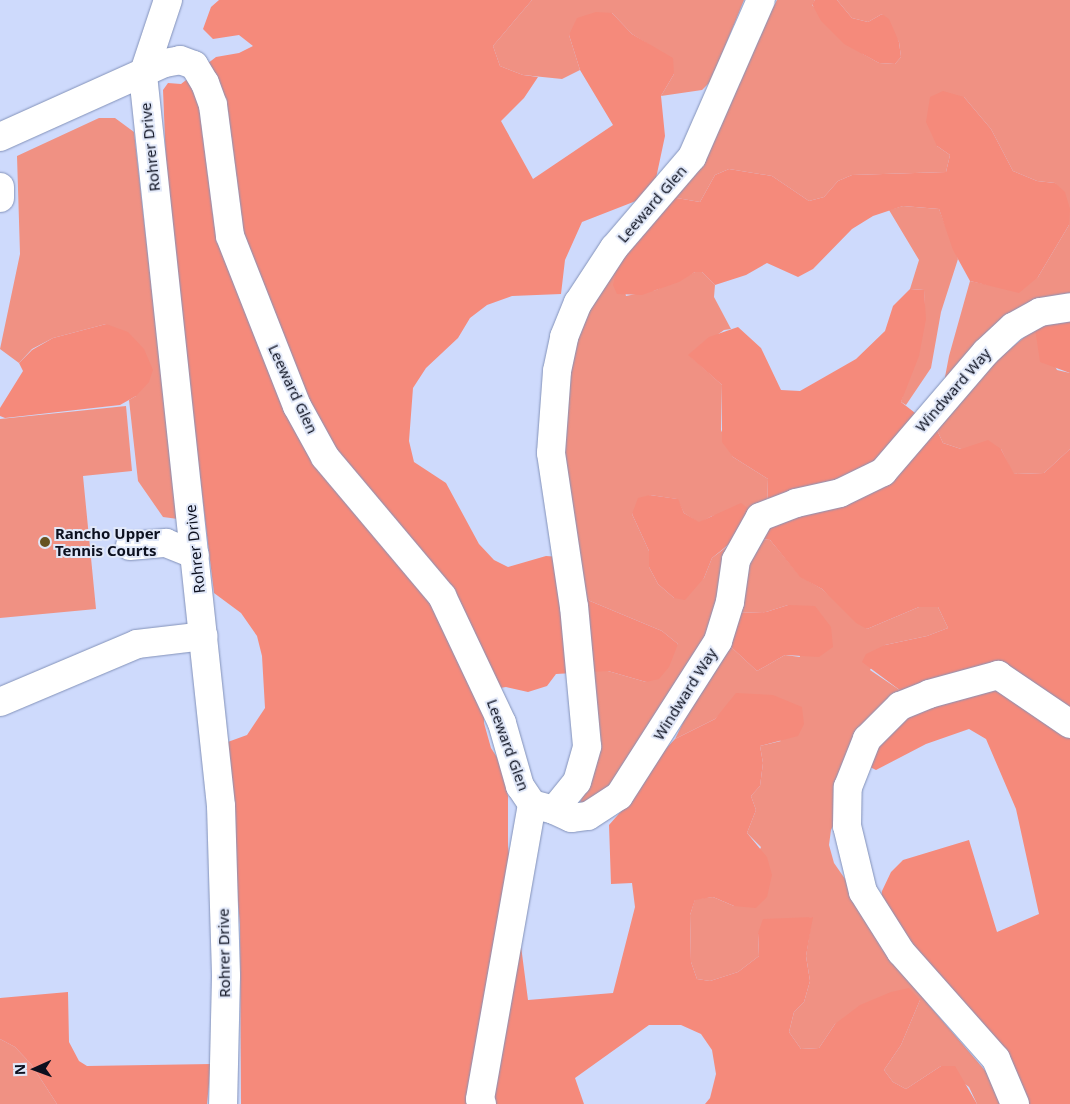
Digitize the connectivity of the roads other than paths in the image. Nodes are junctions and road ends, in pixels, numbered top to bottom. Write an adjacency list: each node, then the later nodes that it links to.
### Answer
1 (168, 0): 3 (street, Rohrer Drive)
2 (761, 0): 13 (street, Leeward Glen)
3 (143, 74): 4 (street, Leeward Glen); 9 (street, Rohrer Drive); 13 (street, Leeward Glen)
4 (0, 136)
5 (0, 187): 6 (street)
6 (0, 198)
7 (1070, 306): 13 (street, Windward Way)
8 (130, 546): 9 (street)
9 (195, 555): 10 (street, Rohrer Drive)
10 (204, 636): 11 (street); 14 (street, Rohrer Drive)
11 (0, 702)
12 (1070, 724): 16 (street)
13 (543, 807): 15 (street)
14 (223, 1104)
15 (482, 1104)
16 (1015, 1104)

